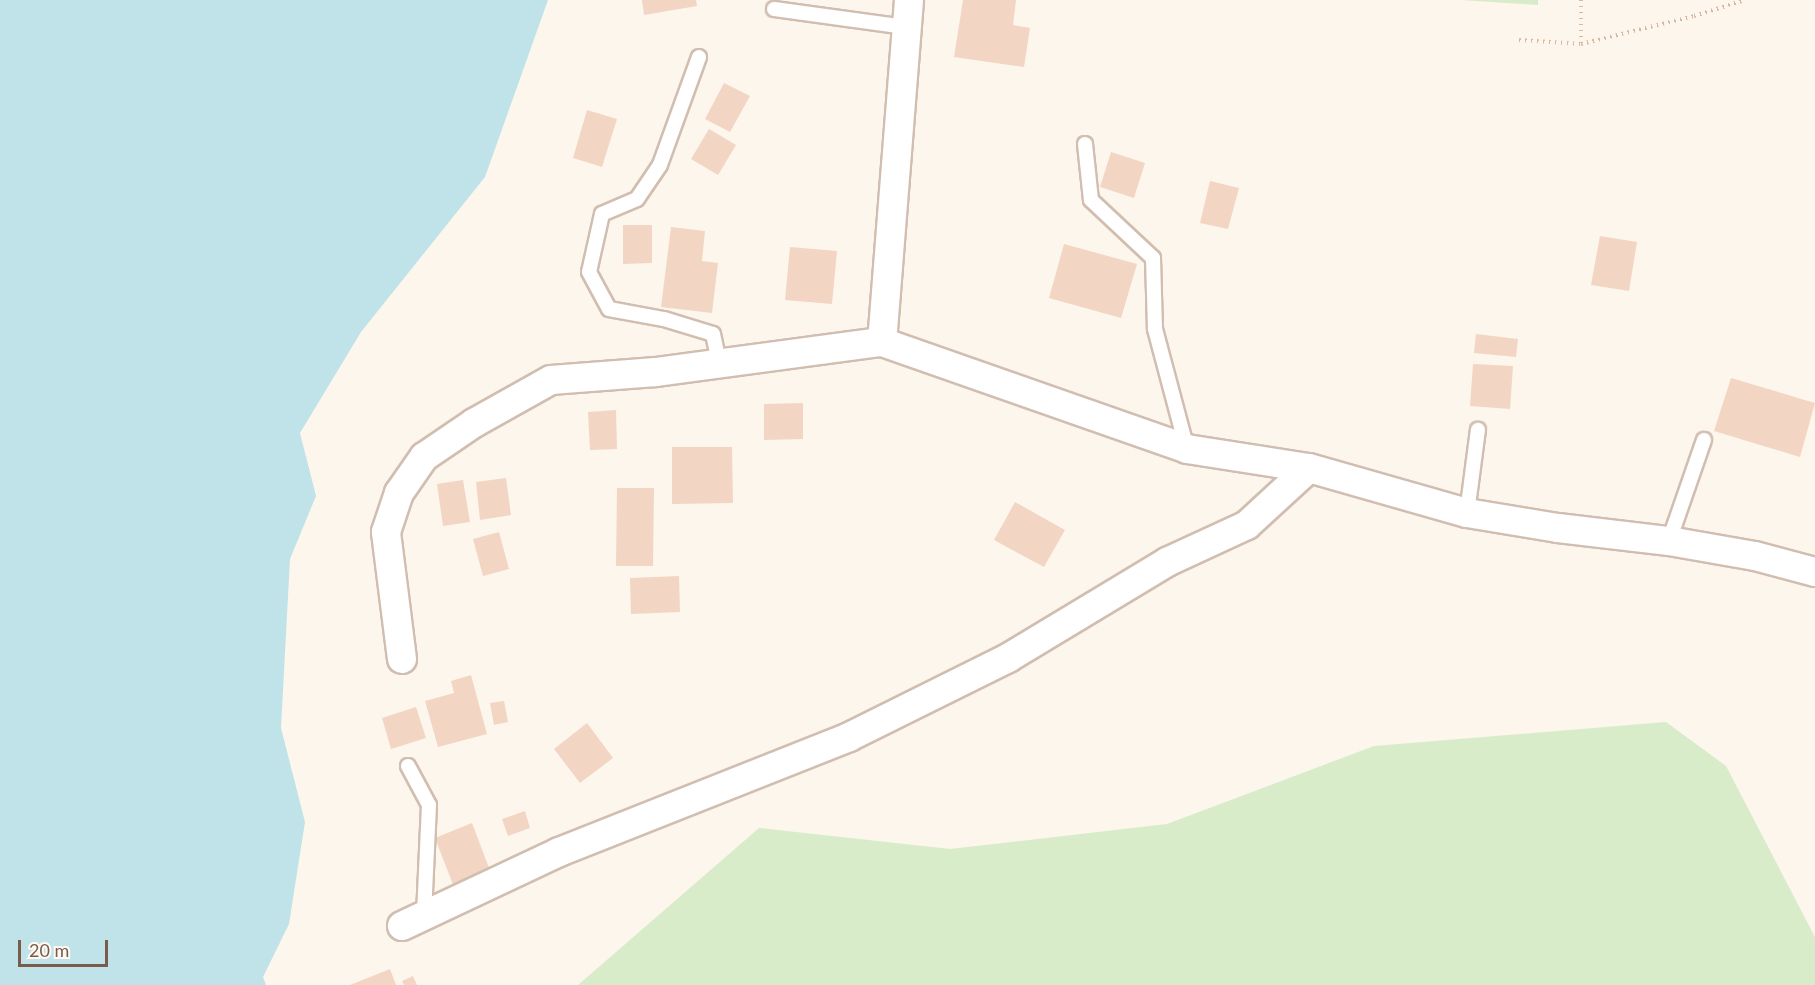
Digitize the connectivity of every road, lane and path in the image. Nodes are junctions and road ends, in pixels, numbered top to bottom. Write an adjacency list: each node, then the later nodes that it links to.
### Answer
1 (1581, 0): 6 (path)
2 (1745, 0): 6 (path)
3 (774, 9): 4 (lane)
4 (908, 13): 9 (street)
5 (1519, 40): 6 (path)
6 (1581, 44)
7 (699, 57): 10 (lane)
8 (1085, 144): 13 (lane)
9 (882, 342): 10 (street); 13 (street)
10 (719, 363): 18 (street)
11 (1478, 430): 15 (lane)
12 (1704, 440): 16 (lane)
13 (1187, 449): 14 (street)
14 (1309, 468): 15 (street); 20 (street)
15 (1467, 513): 16 (street)
16 (1669, 541): 17 (street)
17 (1815, 572)
18 (402, 659)
19 (408, 766): 20 (lane)
20 (413, 921)

